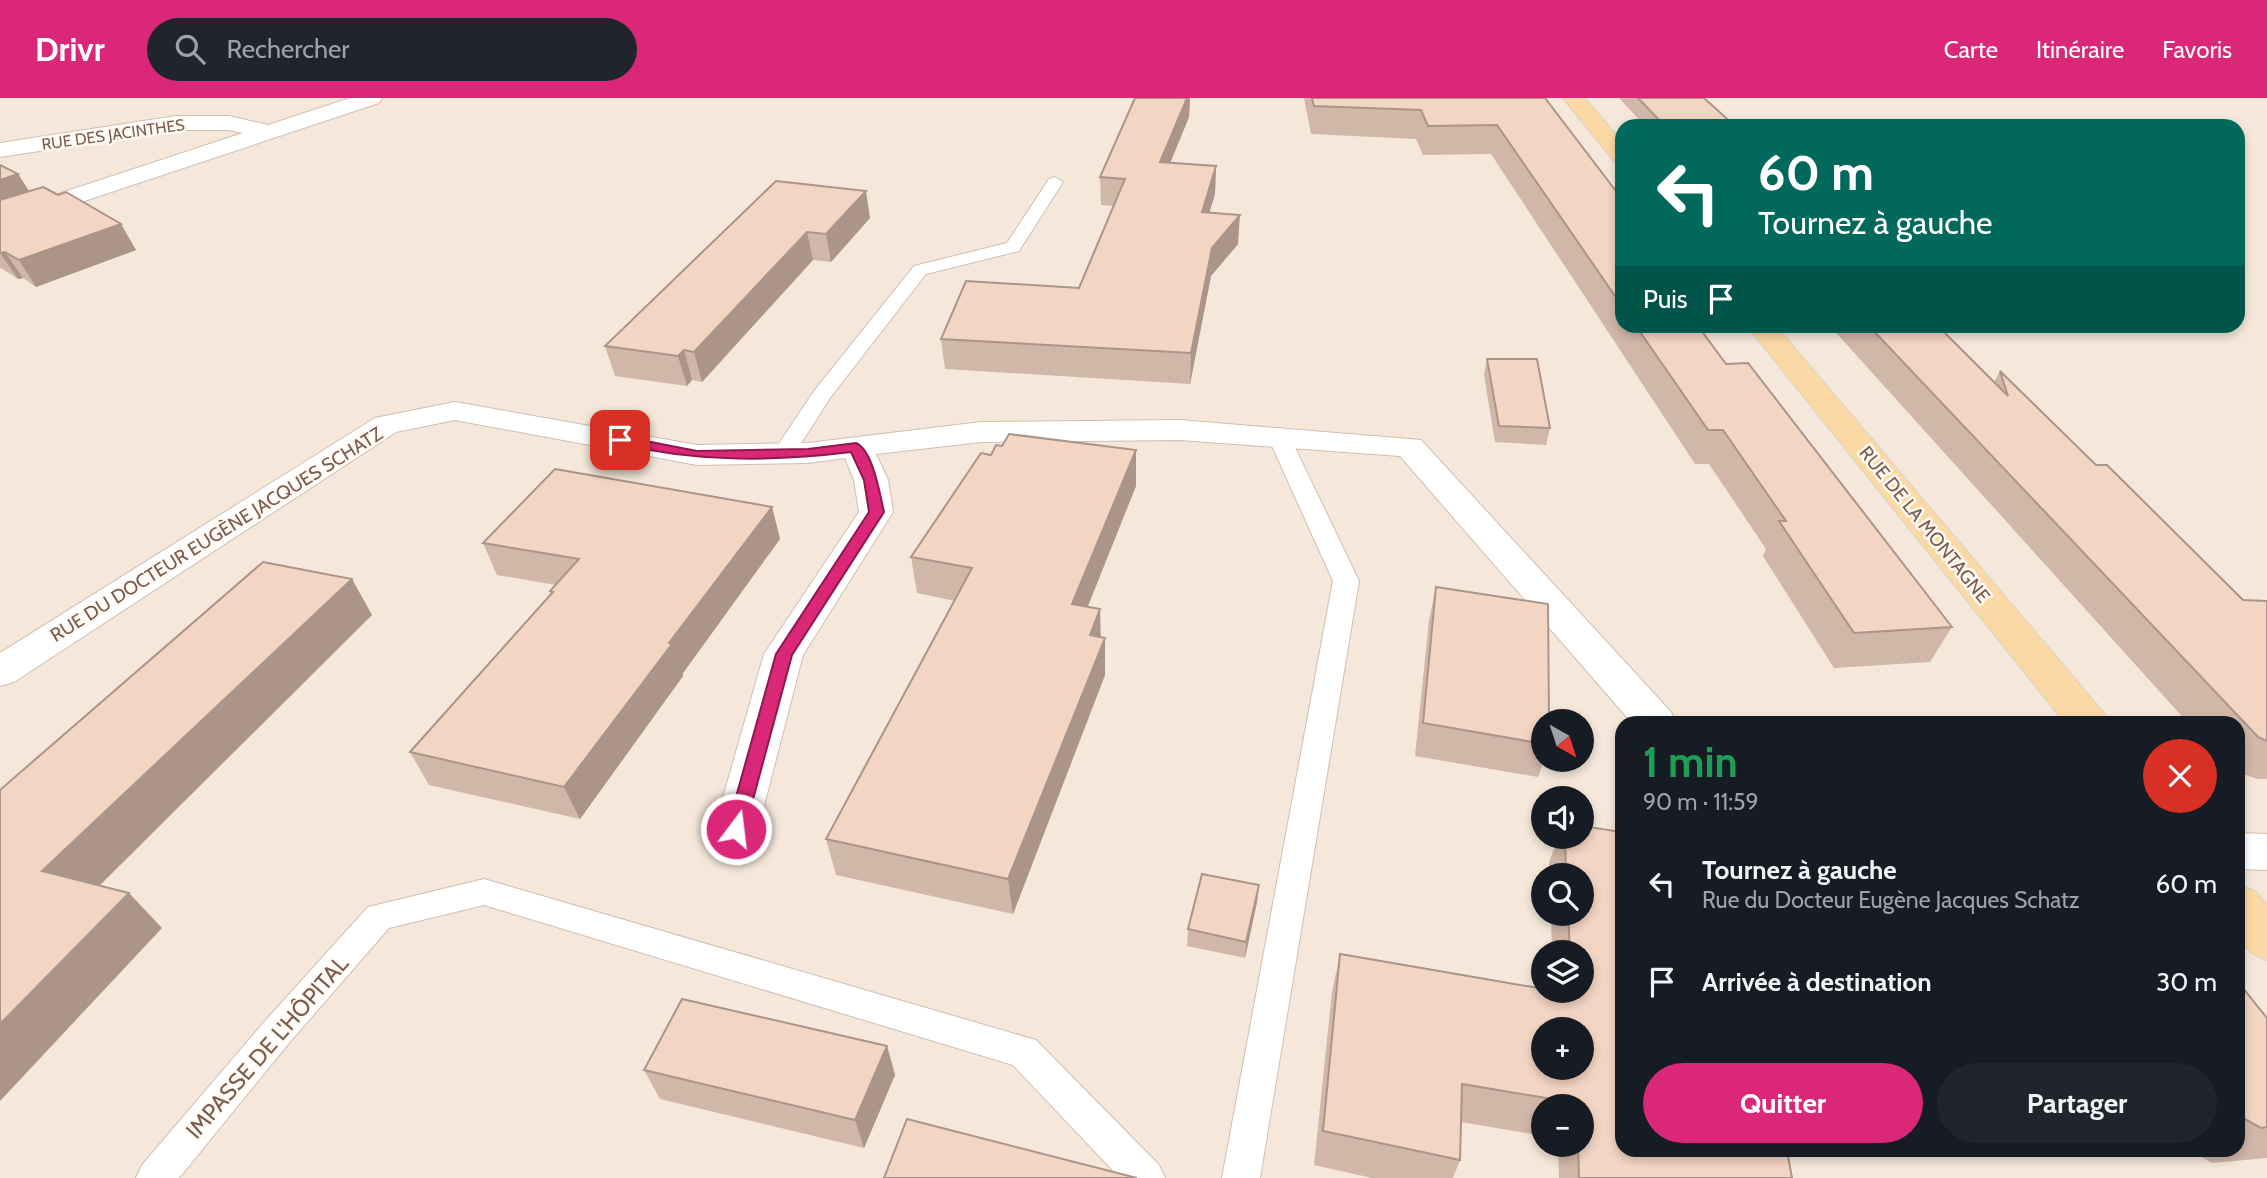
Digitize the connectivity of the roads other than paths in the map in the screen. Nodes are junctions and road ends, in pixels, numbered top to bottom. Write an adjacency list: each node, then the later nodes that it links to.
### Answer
1 (371, 98): 3 (street)
2 (1574, 98): 4 (main road)
3 (268, 132): 5 (street, RUE DES JACINTHES); 7 (street)
4 (1615, 148)
5 (0, 150)
6 (1055, 182): 11 (lane)
7 (0, 221)
8 (1767, 333): 14 (main road, RUE DE LA MONTAGNE)
9 (1279, 437): 10 (street, RUE DU DOCTEUR EUGÈNE JACQUES SCHATZ); 13 (street, RUE DU DOCTEUR EUGÈNE JACQUES SCHATZ); 23 (lane)
10 (856, 447): 11 (street, RUE DU DOCTEUR EUGÈNE JACQUES SCHATZ); 15 (street)
11 (783, 454): 12 (street, RUE DU DOCTEUR EUGÈNE JACQUES SCHATZ)
12 (0, 672)
13 (1650, 716)
14 (2082, 716)
15 (736, 829)
16 (2245, 851): 17 (street)
17 (2267, 852)
18 (2245, 913): 20 (main road)
19 (379, 917): 21 (lane, IMPASSE DE L'HÔPITAL); 22 (lane)
20 (2267, 939)
21 (155, 1178)
22 (1146, 1178)
23 (1241, 1178)

